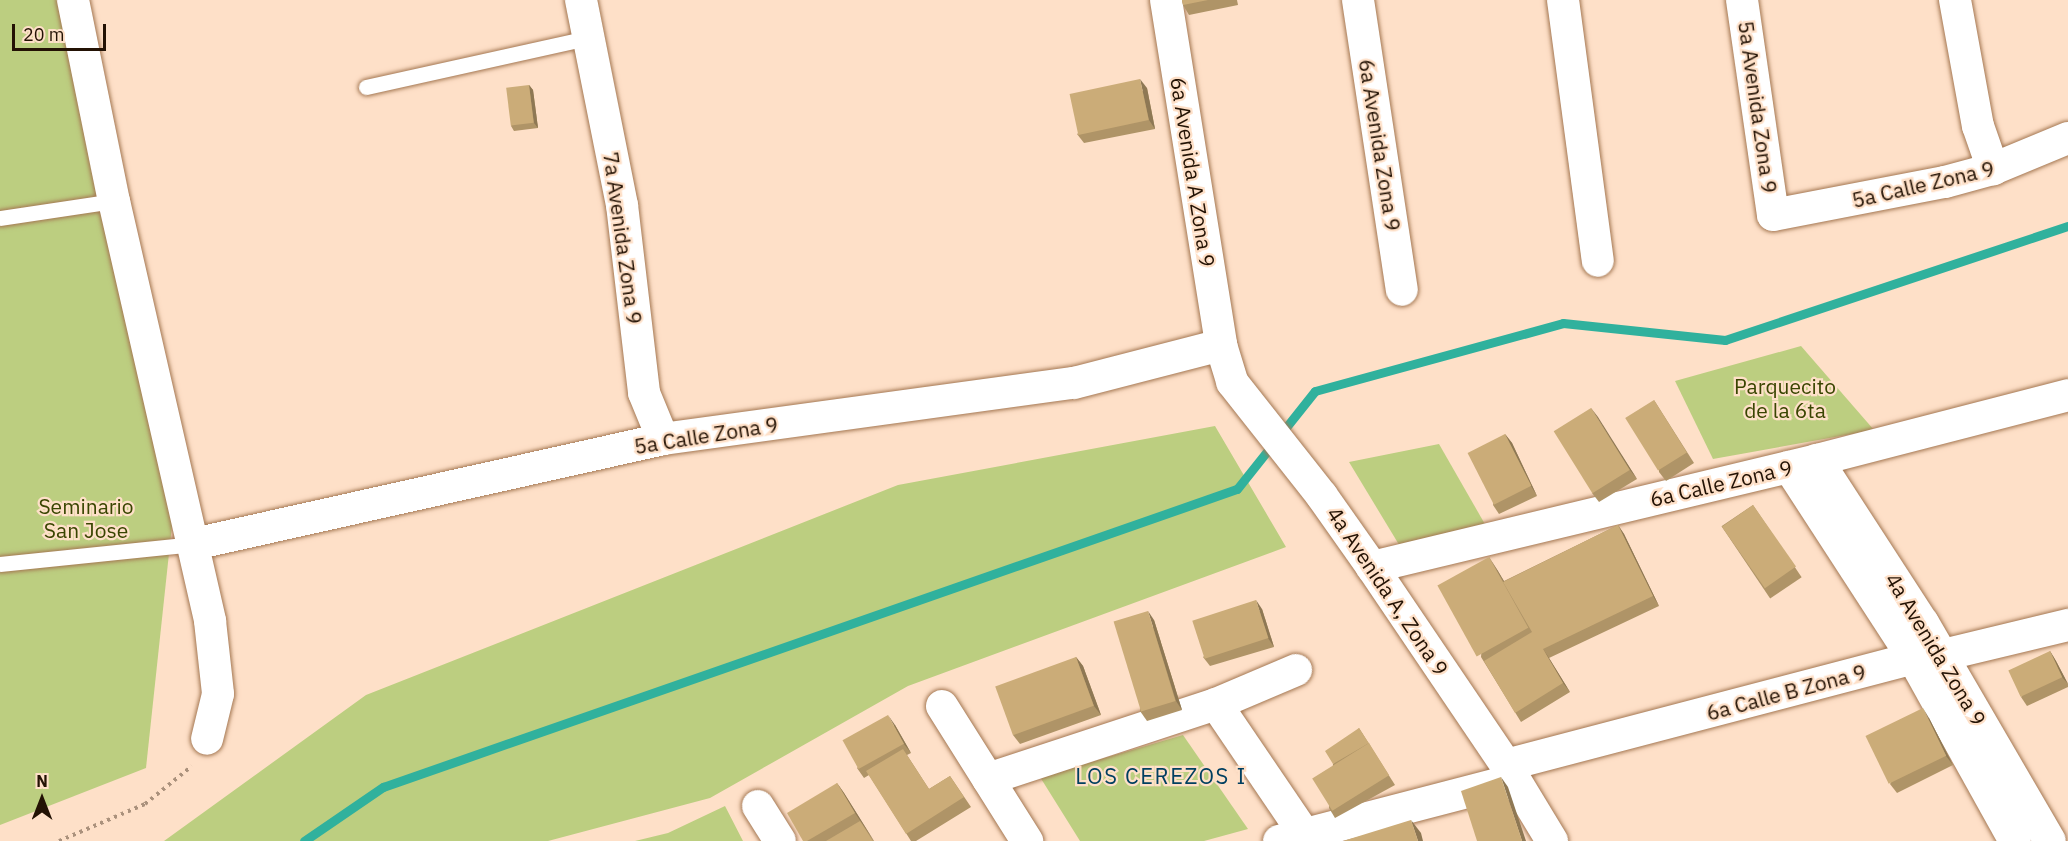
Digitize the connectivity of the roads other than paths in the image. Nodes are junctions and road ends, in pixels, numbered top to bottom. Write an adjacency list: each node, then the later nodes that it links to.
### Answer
1 (73, 0): 12 (street)
2 (581, 0): 8 (street, 7a Avenida Zona 9)
3 (1166, 0): 17 (street, 6a Avenida A Zona 9)
4 (1358, 0): 16 (street, 6a Avenida Zona 9)
5 (1563, 0): 15 (street)
6 (1742, 0): 13 (street, 5a Avenida Zona 9)
7 (1955, 0): 11 (street)
8 (588, 38): 9 (lane); 19 (street, 7a Avenida Zona 9)
9 (366, 87)
10 (2068, 138): 11 (street, 5a Calle Zona 9)
11 (1994, 169): 13 (street, 5a Calle Zona 9)
12 (114, 201): 14 (lane); 21 (street)
13 (1773, 215)
14 (0, 218)
15 (1599, 261)
16 (1402, 290)
17 (1221, 345): 19 (street, 5a Calle Zona 9); 23 (street, 4a Avenida A, Zona 9)
18 (2068, 395): 20 (street, 6a Calle Zona 9)
19 (663, 439): 21 (street, 5a Calle Zona 9)
20 (1803, 464): 23 (street, 6a Calle Zona 9); 25 (street, 4a Avenida Zona 9)
21 (194, 544): 22 (lane); 29 (street)
22 (0, 564)
23 (1372, 567): 30 (street, 4a Avenida A, Zona 9)
24 (2068, 626): 25 (street, 6a Calle B Zona 9)
25 (1928, 657): 30 (street, 6a Calle B Zona 9); 37 (street, 4a Avenida Zona 9); 38 (street, 4a Avenida Zona 9)
26 (1296, 670): 27 (street)
27 (1216, 704): 31 (street); 33 (street)
28 (942, 706): 31 (street)
29 (207, 739)
30 (1511, 772): 33 (street, 6a Calle B Zona 9); 36 (street, 4a Avenida A, Zona 9)
31 (987, 778): 35 (street)
32 (758, 806): 34 (street)
33 (1292, 838)
34 (780, 841)
35 (1027, 841)
36 (1552, 841)
37 (2015, 841)
38 (2050, 841)

